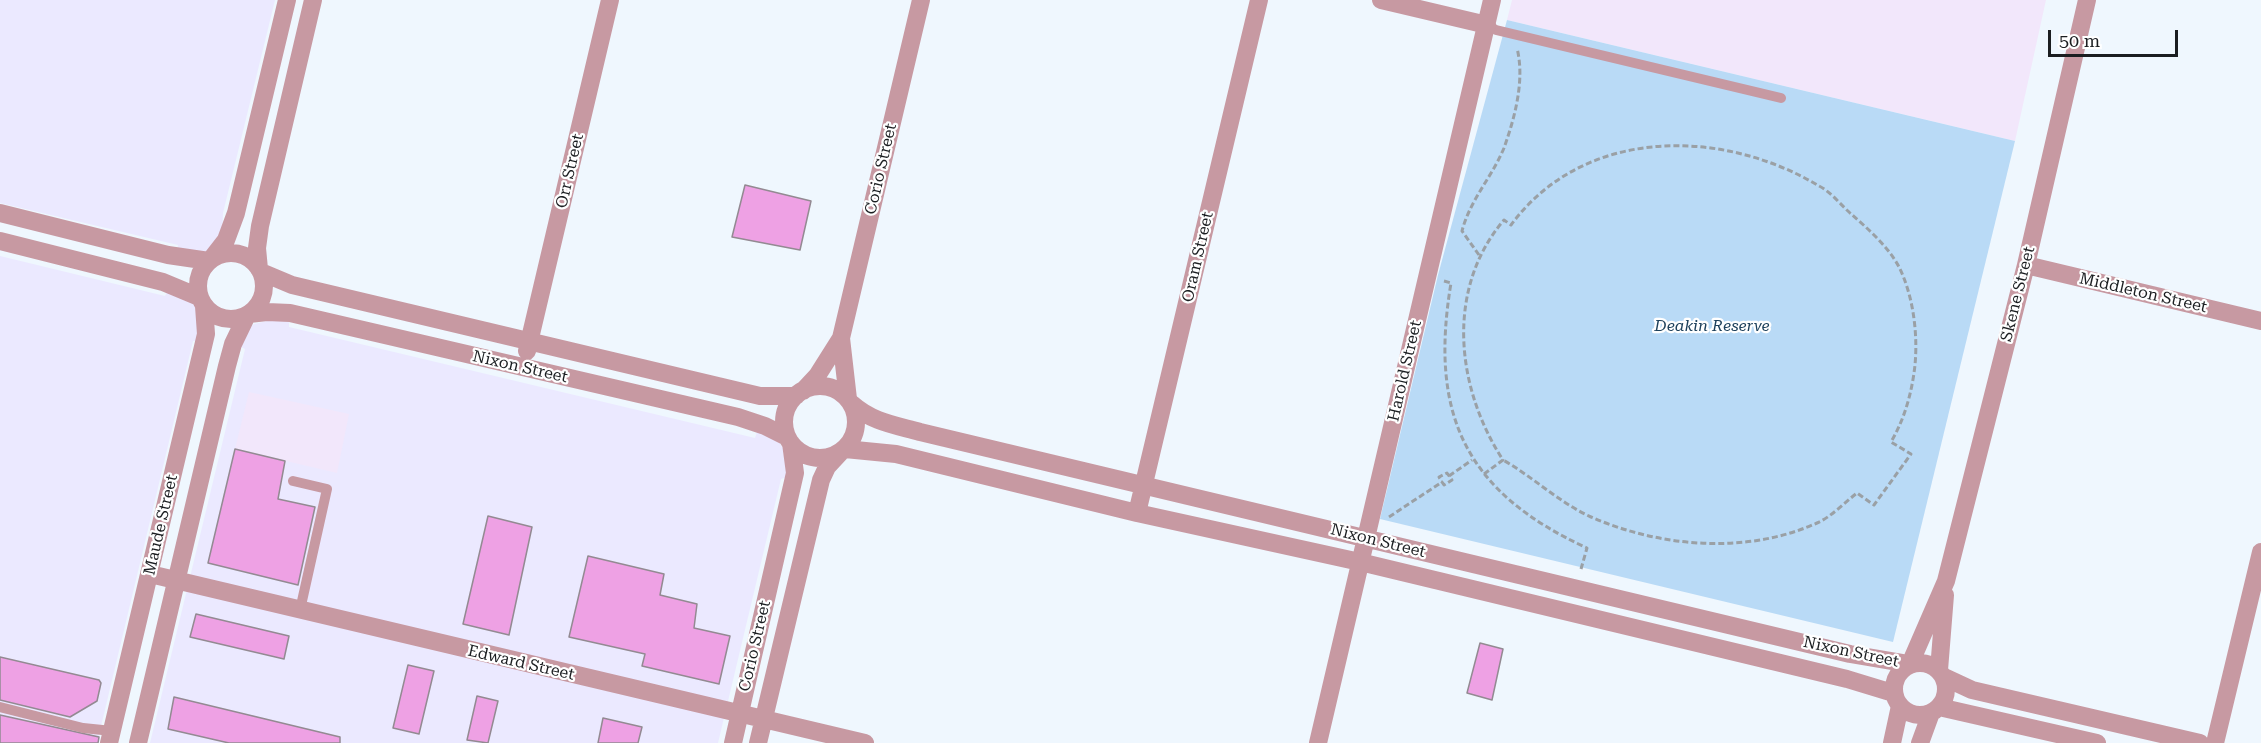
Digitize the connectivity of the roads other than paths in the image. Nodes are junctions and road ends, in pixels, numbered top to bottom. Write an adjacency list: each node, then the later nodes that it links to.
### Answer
1 (287, 0): 11 (street)
2 (313, 0): 12 (street)
3 (610, 0): 22 (street, Orr Street)
4 (921, 0): 21 (street, Corio Street)
5 (1259, 0): 29 (street, Oram Street)
6 (1381, 0): 9 (street)
7 (1492, 0): 9 (street, Harold Street)
8 (2086, 2): 16 (street, Skene Street)
9 (1486, 25): 10 (lane); 31 (street, Harold Street)
10 (1781, 98)
11 (262, 105): 12 (street); 15 (street)
12 (287, 111): 17 (street)
13 (0, 213): 15 (street)
14 (0, 241): 18 (street)
15 (211, 260): 17 (street); 18 (street)
16 (2026, 265): 20 (street, Middleton Street); 36 (street, Skene Street)
17 (260, 271): 19 (street); 22 (street, Nixon Street)
18 (201, 301): 19 (street); 34 (street, Maude Street)
19 (248, 315): 23 (street, Nixon Street); 35 (street, Maude Street)
20 (2261, 321)
21 (841, 338): 24 (street, Corio Street); 25 (street, Corio Street)
22 (529, 341): 23 (street, Orr Street); 24 (street, Nixon Street)
23 (523, 367): 26 (street, Nixon Street)
24 (799, 393): 25 (street); 26 (street)
25 (850, 401): 27 (street); 29 (street, Nixon Street)
26 (789, 440): 27 (street); 43 (street, Corio Street)
27 (842, 451): 30 (street, Nixon Street); 44 (street, Corio Street)
28 (293, 481): 37 (lane)
29 (1143, 484): 30 (street, Oram Street); 31 (street, Nixon Street)
30 (1137, 513): 33 (street, Nixon Street)
31 (1366, 538): 33 (street, Harold Street); 38 (street, Nixon Street)
32 (2261, 552): 55 (street)
33 (1360, 562): 40 (street, Nixon Street); 50 (street, Harold Street)
34 (150, 574): 35 (street, Edward Street); 45 (street, Maude Street)
35 (177, 581): 37 (street, Edward Street); 46 (street, Maude Street)
36 (1946, 581): 38 (street, Skene Street); 39 (street, Skene Street)
37 (300, 610): 43 (street, Edward Street)
38 (1910, 664): 39 (street); 40 (street)
39 (1941, 673): 42 (street); 54 (street)
40 (1896, 700): 42 (street); 51 (street)
41 (0, 707): 45 (lane)
42 (1935, 710): 52 (street); 53 (street)
43 (739, 714): 44 (street, Edward Street); 47 (street, Corio Street)
44 (764, 720): 48 (street, Corio Street); 49 (street, Edward Street)
45 (111, 737)
46 (138, 743)
47 (732, 743)
48 (758, 743)
49 (865, 743)
50 (1318, 743)
51 (1892, 743)
52 (1920, 743)
53 (2097, 743)
54 (2200, 743)
55 (2215, 743)

